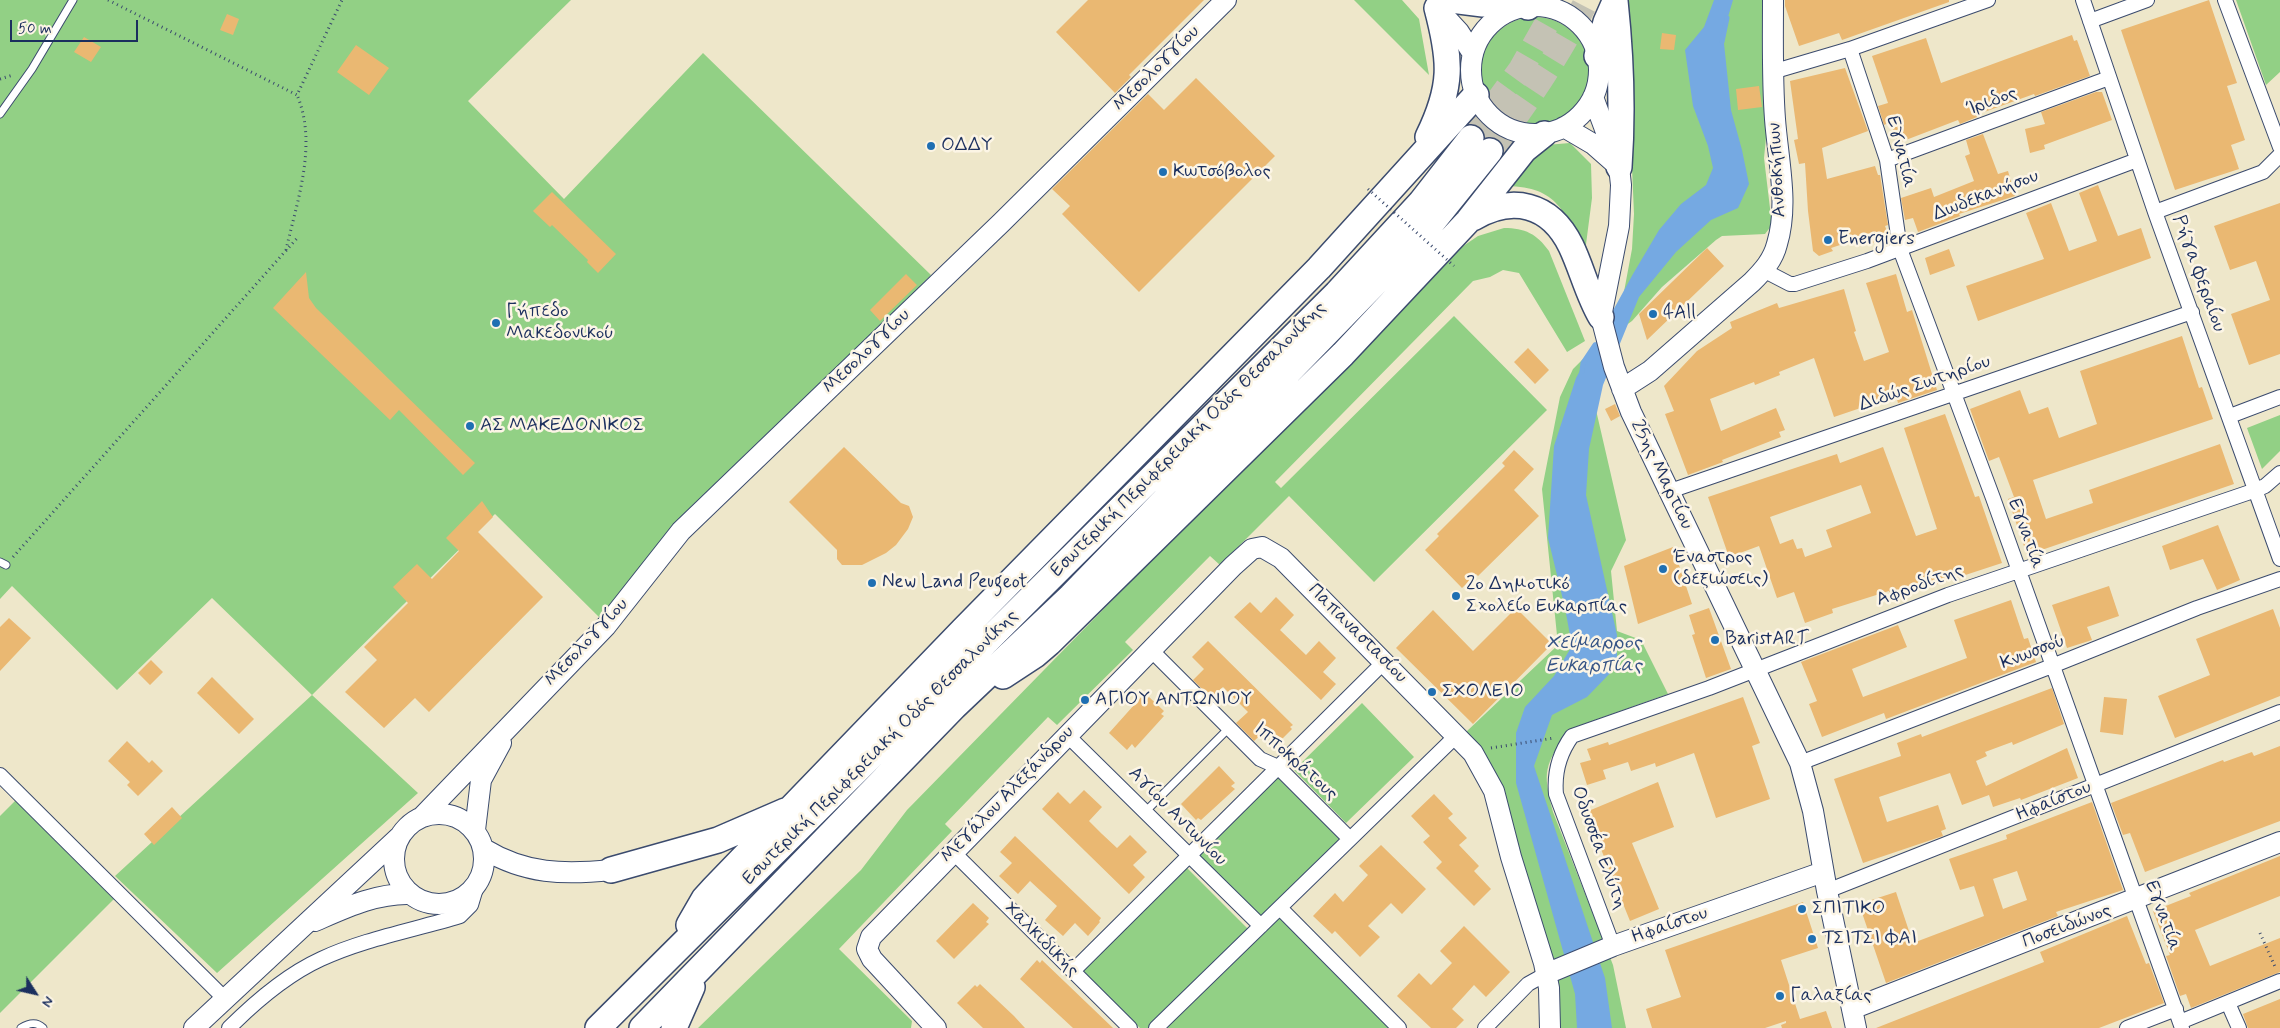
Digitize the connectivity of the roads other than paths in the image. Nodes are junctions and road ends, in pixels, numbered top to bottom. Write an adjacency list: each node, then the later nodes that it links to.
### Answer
1 (73, 0): 20 (lane)
2 (1226, 0): 51 (street, Μεσολογγίου)
3 (1773, 0): 16 (street, Ανθοκήπων)
4 (1988, 0): 13 (street)
5 (2083, 0): 12 (street, Ρήγα Φεραίου)
6 (2147, 0): 12 (street)
7 (2225, 0): 22 (street)
8 (1615, 1): 15 (highway); 27 (highway)
9 (1439, 3): 11 (highway); 14 (street); 24 (highway)
10 (1530, 3): 11 (street); 15 (street)
11 (1502, 8): 14 (street)
12 (2090, 21): 17 (street, Ρήγα Φεραίου)
13 (1850, 49): 16 (street); 25 (street, Εγνατία)
14 (1473, 54): 18 (street)
15 (1598, 56): 19 (street)
16 (1772, 72): 31 (street, Ανθοκήπων)
17 (2109, 78): 25 (street, Ίριδος); 26 (street, Ρήγα Φεραίου)
18 (1476, 95): 21 (street); 24 (highway)
19 (1593, 97): 21 (street); 27 (street, 25ης Μαρτίου)
20 (0, 114)
21 (1554, 131): 27 (street); 29 (highway)
22 (2280, 147)
23 (2280, 155): 28 (street)
24 (1417, 160): 60 (highway)
25 (1887, 160): 30 (street, Εγνατία)
26 (2137, 160): 28 (street, Ρήγα Φεραίου); 30 (street, Δωδεκανήσου)
27 (1619, 167): 33 (street, 25ης Μαρτίου)
28 (2155, 212): 32 (street, Ρήγα Φεραίου)
29 (1468, 221): 33 (highway); 49 (highway)
30 (1900, 249): 31 (street, Δωδεκανήσου); 35 (street, Εγνατία)
31 (1763, 270): 34 (street, Ανθοκήπων)
32 (2192, 312): 35 (street, Διδώς Σωτηρίου); 37 (street, Ρήγα Φεραίου)
33 (1601, 317): 34 (street, 25ης Μαρτίου)
34 (1622, 389): 40 (street, 25ης Μαρτίου)
35 (1954, 394): 40 (street, Διδώς Σωτηρίου); 43 (street, Εγνατία)
36 (2280, 397): 37 (street)
37 (2230, 416): 39 (street, Ρήγα Φεραίου)
38 (2280, 472): 39 (street, Αφροδίτης)
39 (2256, 490): 42 (street, Ρήγα Φεραίου); 43 (street, Αφροδίτης)
40 (1670, 492): 48 (street, 25ης Μαρτίου)
41 (1262, 547): 45 (street, Μεγάλου Αλεξάνδρου); 46 (street, Παπαναστασίου)
42 (2280, 559)
43 (2018, 571): 47 (street, Εγνατία); 48 (street, Αφροδίτης)
44 (2280, 579): 47 (street, Κνωσσού)
45 (1150, 649): 52 (street, Ιπποκράτους); 53 (street, Μεγάλου Αλεξάνδρου)
46 (1385, 661): 54 (street, Παπαναστασίου); 57 (street)
47 (2052, 666): 56 (street, Κνωσσού); 59 (street, Εγνατία)
48 (1756, 670): 55 (street, Αφροδίτης); 56 (street, 25ης Μαρτίου)
49 (954, 707): 79 (highway, Εσωτερική Περιφερειακή Οδός Θεσσαλονίκης); 80 (highway, Εσωτερική Περιφερειακή Οδός Θεσσαλονίκης)
50 (2280, 712): 59 (street, Ηφαίστου)
51 (520, 714): 62 (street, Μεσολογγίου); 63 (street, Μεσολογγίου)
52 (1229, 728): 57 (street, Ιπποκράτους); 61 (lane)
53 (1067, 735): 61 (street, Αγίου Αντωνίου); 68 (street, Μεγάλου Αλεξάνδρου)
54 (1457, 735): 65 (street); 82 (street, Παπαναστασίου)
55 (1572, 736): 78 (street, Οδυσσέα Ελύτη)
56 (1800, 763): 71 (street, 25ης Μαρτίου)
57 (1278, 767): 65 (street, Ιπποκράτους); 69 (street)
58 (0, 775): 84 (street)
59 (2095, 785): 71 (street, Ηφαίστου); 74 (street, Εγνατία)
60 (794, 807): 70 (highway); 79 (highway)
61 (1145, 812): 69 (street, Αγίου Αντωνίου)
62 (422, 817): 63 (street); 64 (street)
63 (475, 830): 67 (street)
64 (400, 836): 73 (street); 76 (street)
65 (1350, 840): 75 (street)
66 (2280, 842): 74 (street, Ποσειδώνος)
67 (484, 849): 70 (street); 72 (street)
68 (953, 852): 81 (street, Χαλκιδικής); 96 (street, Μεγάλου Αλεξάνδρου)
69 (1189, 855): 77 (street, Αγίου Αντωνίου); 81 (street)
70 (611, 870)
71 (1825, 882): 78 (street, Ηφαίστου); 86 (street, 25ης Μαρτίου)
72 (476, 885): 73 (street); 92 (street)
73 (410, 894): 76 (street)
74 (2136, 900): 86 (street, Ποσειδώνος); 87 (street, Εγνατία)
75 (1280, 908): 77 (street); 88 (street)
76 (304, 926): 84 (street)
77 (1261, 926): 98 (street)
78 (1610, 947): 82 (street, Ηφαίστου)
79 (670, 957): 93 (highway, Εσωτερική Περιφερειακή Οδός Θεσσαλονίκης)
80 (701, 969): 94 (highway, Εσωτερική Περιφερειακή Οδός Θεσσαλονίκης); 95 (highway)
81 (1073, 971): 97 (street, Χαλκιδικής)
82 (1546, 974): 99 (street); 100 (street, Παπαναστασίου)
83 (2280, 980): 85 (street)
84 (225, 999): 91 (street)
85 (2228, 1003): 87 (street); 102 (street)
86 (1854, 1019)
87 (2179, 1020): 101 (street)
88 (1397, 1027)
89 (21, 1028): 90 (lane)
90 (43, 1028)
91 (194, 1028)
92 (230, 1028)
93 (598, 1028)
94 (642, 1028)
95 (674, 1028)
96 (937, 1028)
97 (1130, 1028)
98 (1156, 1028)
99 (1485, 1028)
100 (1550, 1028)
101 (2127, 1028)
102 (2239, 1028)

